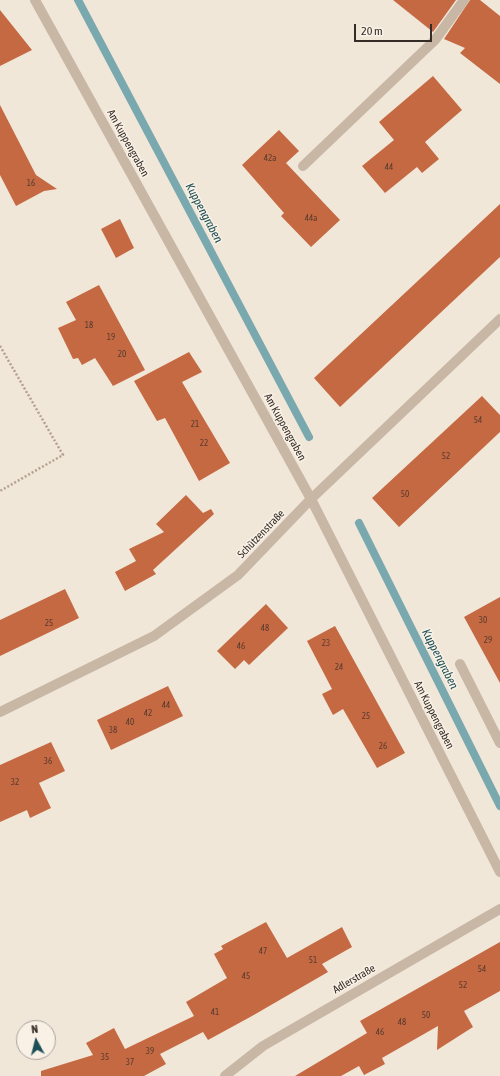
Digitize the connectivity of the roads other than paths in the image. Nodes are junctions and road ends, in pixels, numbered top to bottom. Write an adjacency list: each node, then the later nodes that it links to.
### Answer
1 (35, 0): 5 (street, Am Kuppengraben)
2 (464, 0): 3 (street)
3 (303, 166)
4 (500, 319): 5 (street, Schützenstraße)
5 (311, 499): 7 (street, Schützenstraße); 9 (street, Am Kuppengraben)
6 (460, 664): 8 (street)
7 (0, 712)
8 (500, 743)
9 (500, 872)
10 (500, 909): 11 (street, Adlerstraße)
11 (225, 1076)

